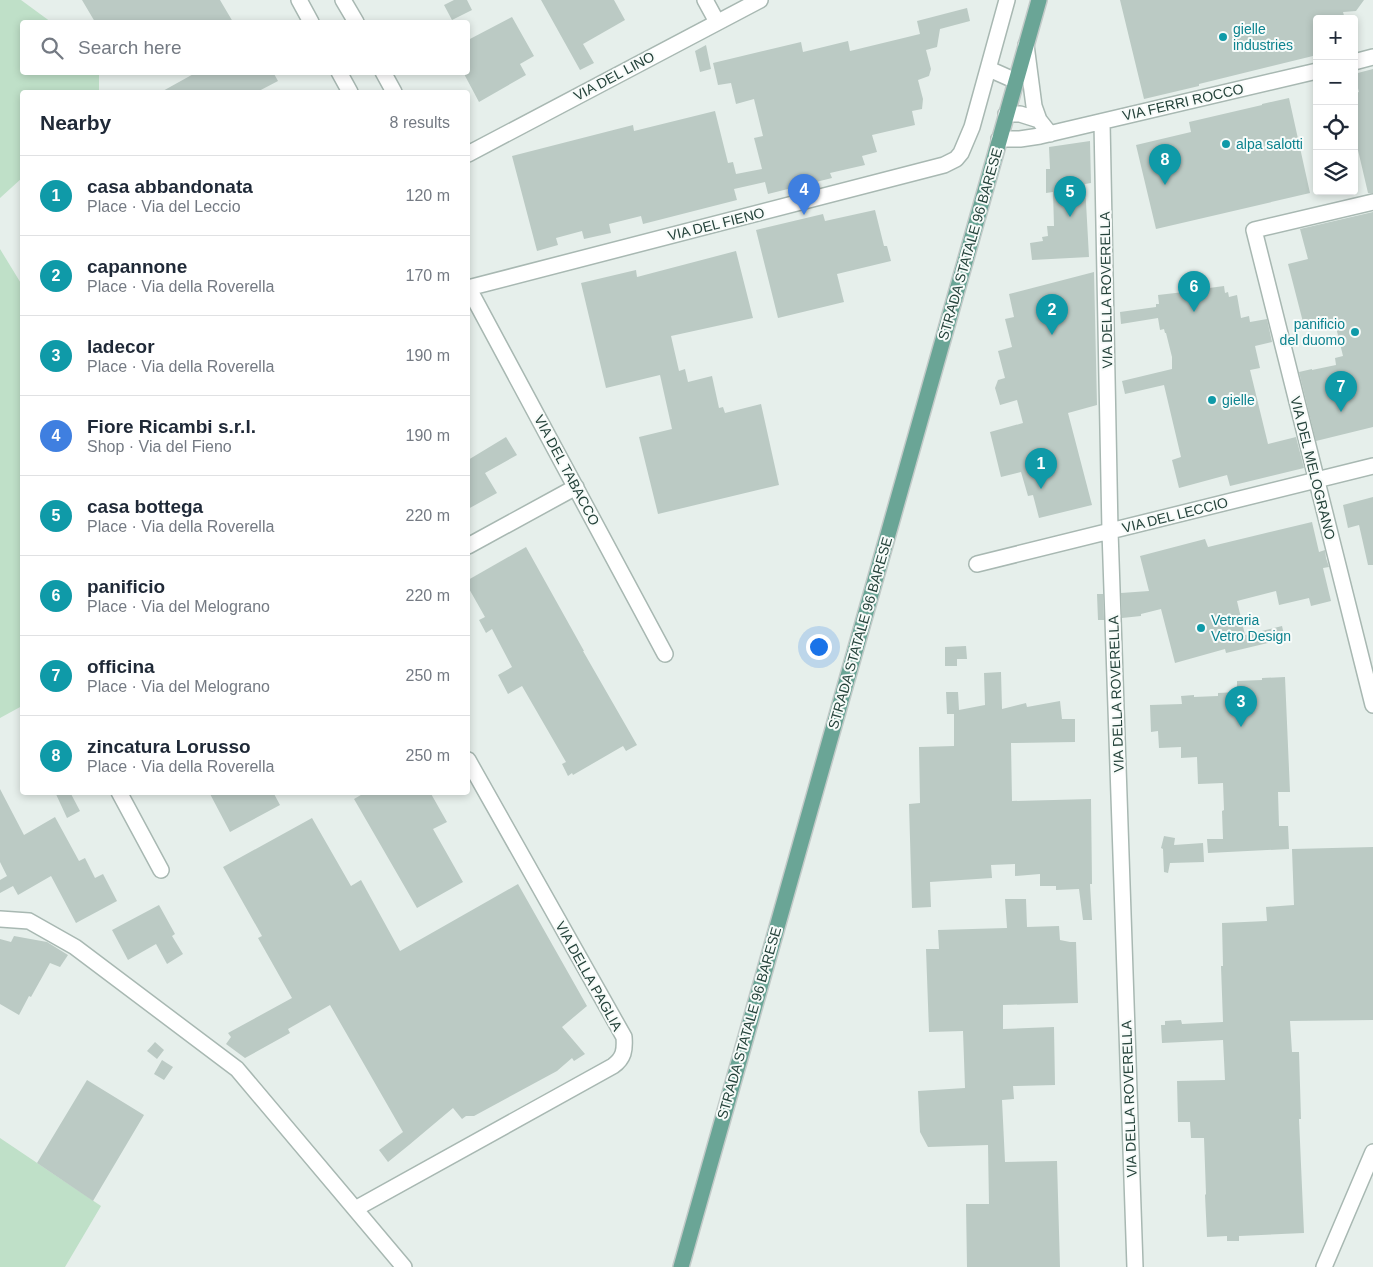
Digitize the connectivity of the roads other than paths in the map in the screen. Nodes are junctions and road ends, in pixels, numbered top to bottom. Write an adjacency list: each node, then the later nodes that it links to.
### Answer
1 (299, 0): 7 (street)
2 (343, 0): 8 (street)
3 (705, 0): 9 (street)
4 (760, 0): 9 (street, VIA DEL LINO)
5 (1006, 0): 13 (street, VIA DEL FIENO)
6 (1039, 0): 10 (main road, STRADA STATALE 96 BARESE)
7 (310, 20)
8 (355, 20)
9 (717, 22): 25 (street, VIA DEL LINO)
10 (1026, 44): 17 (main road, STRADA STATALE 96 BARESE); 21 (street)
11 (1373, 57): 12 (street)
12 (1358, 61)
13 (989, 69): 17 (street); 27 (street, VIA DEL FIENO)
14 (1313, 72): 22 (street, VIA FERRI ROCCO)
15 (341, 75): 18 (street)
16 (385, 75): 19 (street)
17 (1016, 81): 20 (main road, STRADA STATALE 96 BARESE)
18 (349, 90)
19 (393, 90)
20 (1006, 114): 21 (street); 24 (main road, STRADA STATALE 96 BARESE)
21 (1039, 120): 23 (street)
22 (1102, 122): 23 (street, VIA FERRI ROCCO); 32 (street, VIA DELLA ROVERELLA)
23 (1050, 134): 24 (street, VIA FERRI ROCCO)
24 (999, 139): 44 (main road, STRADA STATALE 96 BARESE)
25 (470, 153)
26 (1373, 202): 30 (street, VIA DEL MELOGRANO)
27 (470, 286)
28 (470, 291): 31 (street, VIA DEL TABACCO)
29 (1373, 466): 30 (street, VIA DEL LECCIO)
30 (1316, 480): 32 (street, VIA DEL LECCIO); 36 (street, VIA DEL MELOGRANO)
31 (576, 487): 33 (street); 35 (street, VIA DEL TABACCO)
32 (1110, 531): 34 (street, VIA DEL LECCIO); 45 (street, VIA DELLA ROVERELLA)
33 (470, 545)
34 (977, 564)
35 (666, 654)
36 (1373, 705)
37 (470, 764): 42 (street, VIA DELLA PAGLIA)
38 (121, 795): 39 (street)
39 (162, 870)
40 (0, 919): 42 (street)
41 (1373, 1152): 46 (street)
42 (355, 1209): 43 (street)
43 (404, 1267)
44 (680, 1267)
45 (1135, 1267)
46 (1324, 1267)

